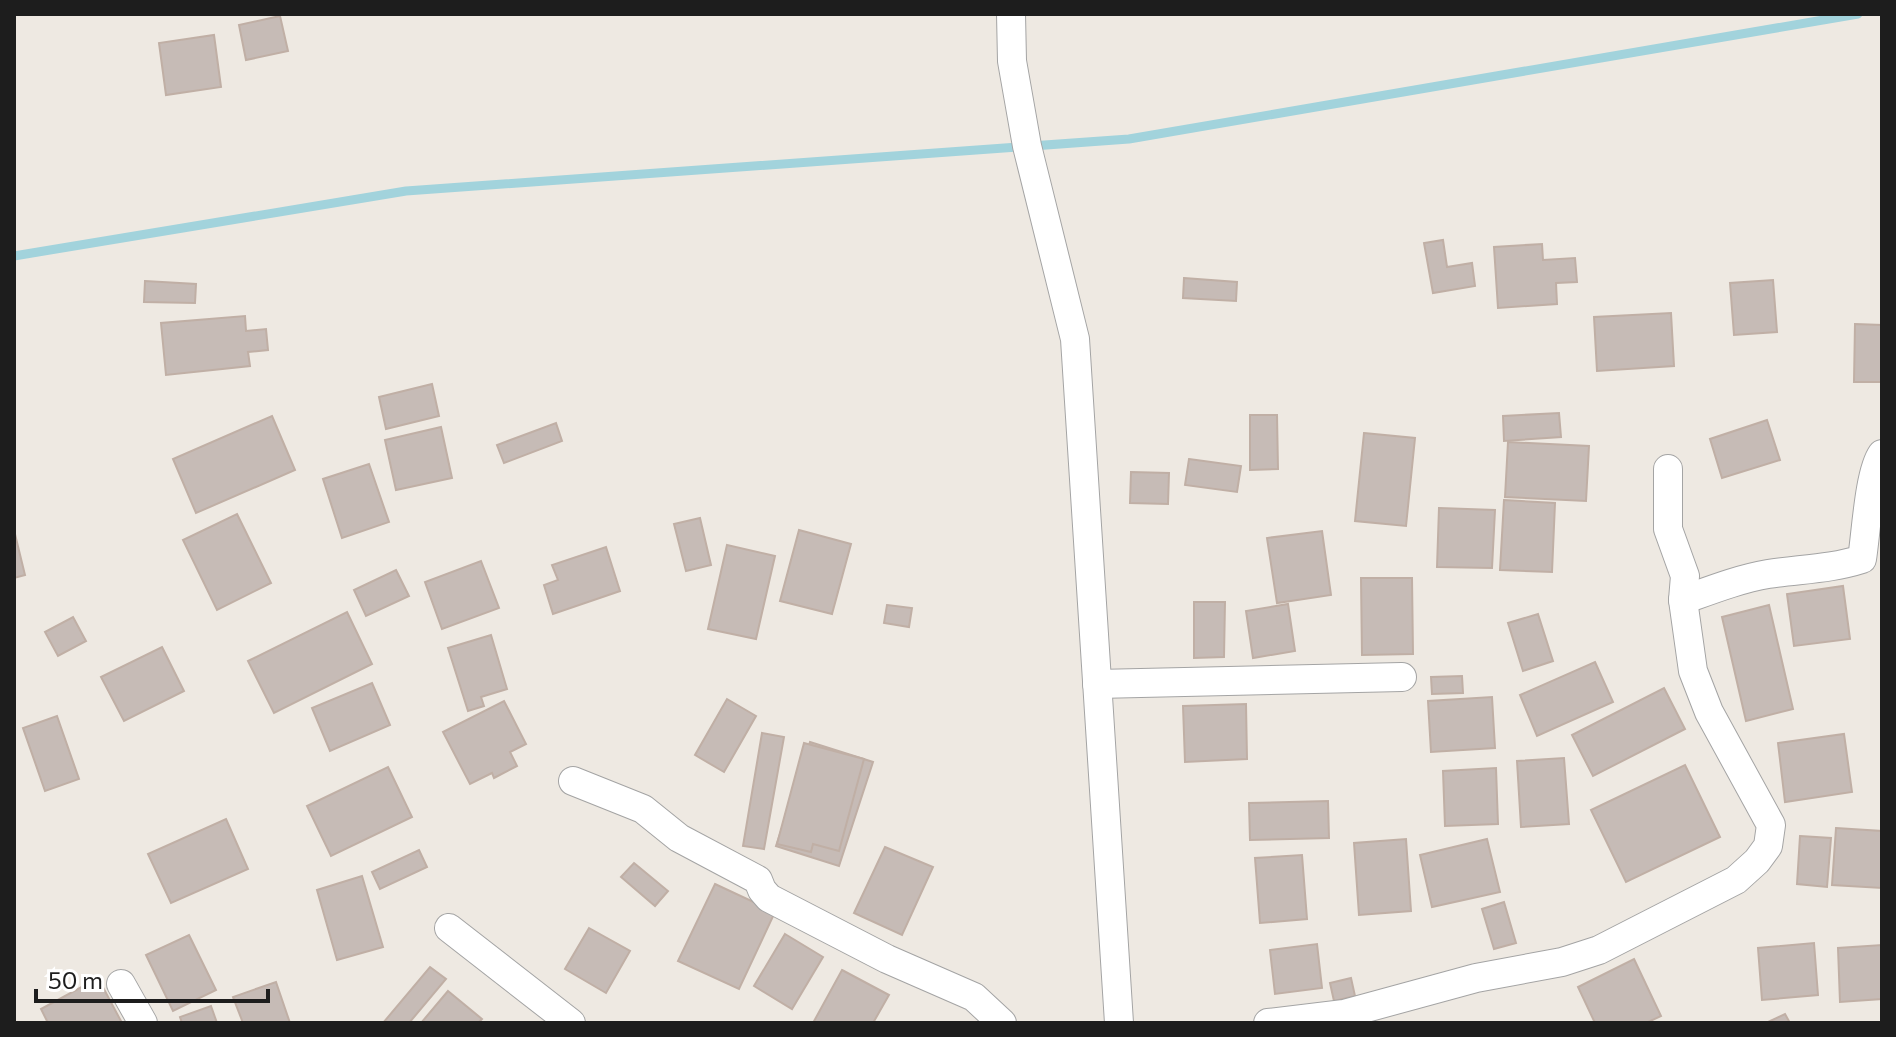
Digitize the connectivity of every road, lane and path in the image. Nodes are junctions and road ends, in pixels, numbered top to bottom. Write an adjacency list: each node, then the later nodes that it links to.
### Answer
1 (1011, 14): 6 (street)
2 (1882, 454): 4 (street)
3 (1668, 469): 4 (street)
4 (1683, 600): 14 (street)
5 (1402, 677): 6 (street)
6 (1097, 684): 13 (street)
7 (573, 781): 12 (street)
8 (449, 928): 11 (street)
9 (121, 984): 10 (street)
10 (143, 1023)
11 (571, 1023)
12 (1002, 1023)
13 (1119, 1023)
14 (1268, 1023)

